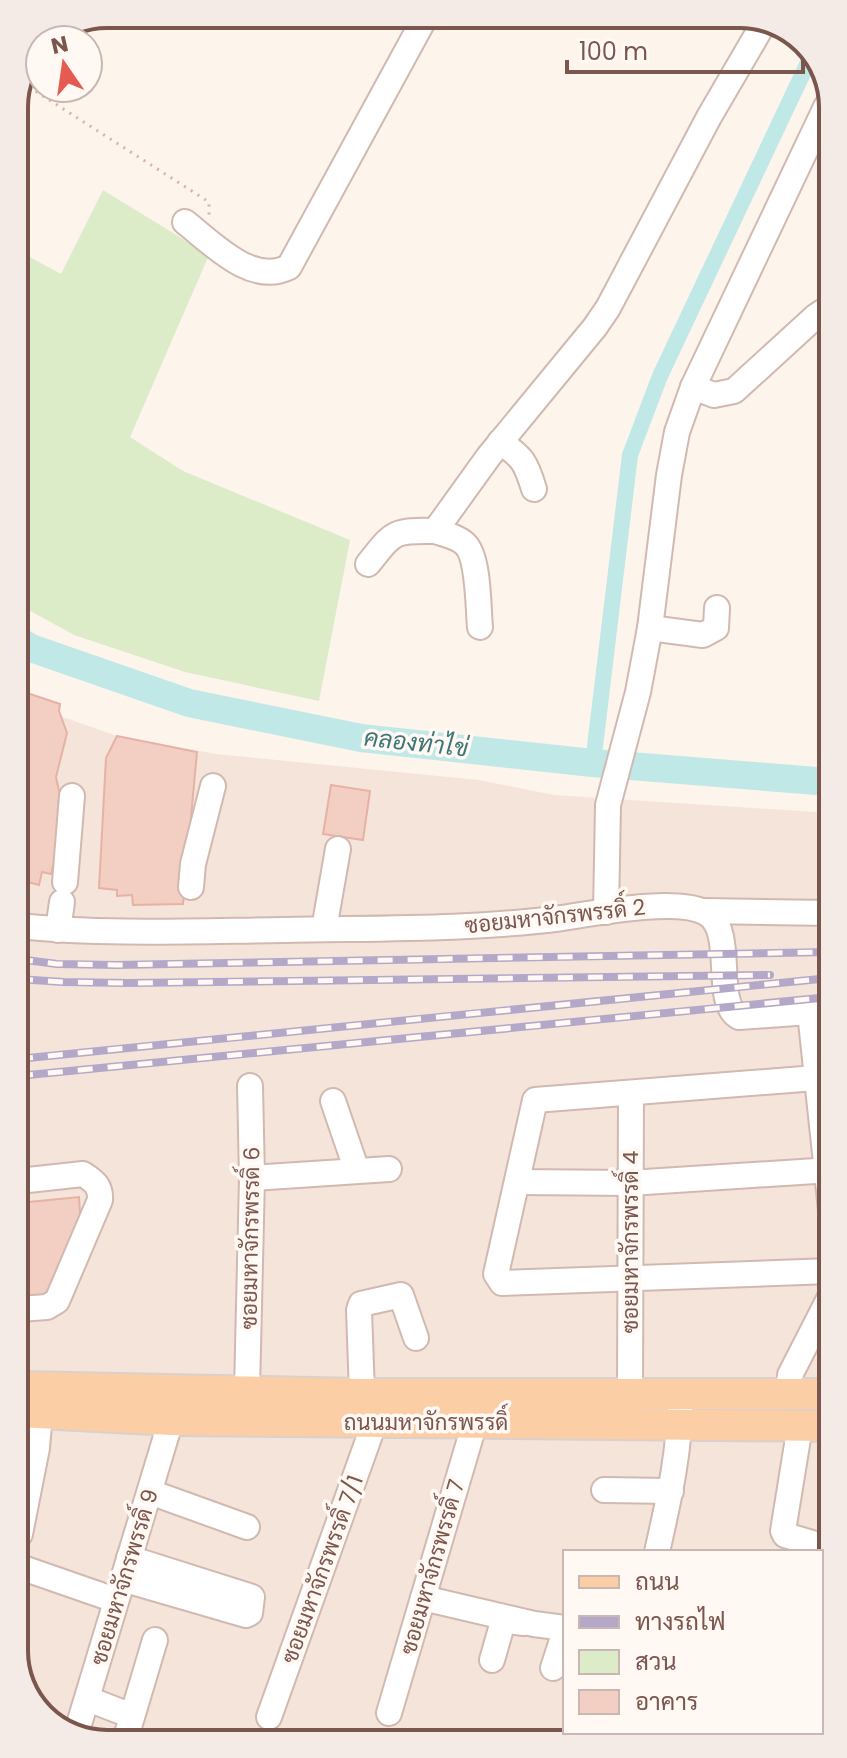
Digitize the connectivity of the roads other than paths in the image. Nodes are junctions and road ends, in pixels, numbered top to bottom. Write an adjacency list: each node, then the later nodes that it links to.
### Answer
1 (419, 28): 4 (street)
2 (759, 31): 7 (street)
3 (819, 122): 6 (street)
4 (185, 222)
5 (819, 314): 6 (street)
6 (693, 387): 13 (street)
7 (500, 442): 8 (street); 9 (street)
8 (534, 489)
9 (435, 531): 10 (street); 12 (street)
10 (368, 564)
11 (717, 608): 13 (street)
12 (480, 627)
13 (650, 628): 18 (street)
14 (213, 786): 23 (street)
15 (72, 796): 22 (street)
16 (338, 849): 21 (street)
17 (704, 911): 18 (street, ซอยมหาจักรพรรดิ์ 2); 19 (street, ซอยมหาจักรพรรดิ์ 2); 24 (street)
18 (606, 912): 21 (street, ซอยมหาจักรพรรดิ์ 2)
19 (819, 913)
20 (28, 927): 22 (street, ซอยมหาจักรพรรดิ์ 2)
21 (324, 929): 23 (street, ซอยมหาจักรพรรดิ์ 2)
22 (58, 930): 23 (street, ซอยมหาจักรพรรดิ์ 2)
23 (190, 931)
24 (819, 1011)
25 (819, 1028): 26 (street)
26 (816, 1078): 28 (street); 30 (street)
27 (250, 1086): 34 (street, ซอยมหาจักรพรรดิ์ 6)
28 (631, 1093): 36 (street); 37 (street, ซอยมหาจักรพรรดิ์ 4)
29 (333, 1101): 32 (street)
30 (819, 1101)
31 (389, 1169): 32 (street)
32 (357, 1171): 34 (street)
33 (819, 1172): 37 (street)
34 (252, 1178): 44 (street, ซอยมหาจักรพรรดิ์ 6)
35 (28, 1180): 40 (street)
36 (518, 1182): 37 (street); 39 (street)
37 (630, 1183): 39 (street, ซอยมหาจักรพรรดิ์ 4)
38 (819, 1271): 39 (street)
39 (629, 1278): 45 (street, ซอยมหาจักรพรรดิ์ 4)
40 (28, 1308)
41 (819, 1318): 48 (street)
42 (416, 1338): 47 (street)
43 (28, 1387): 44 (main road, ถนนมหาจักรพรรดิ์)
44 (247, 1390): 47 (main road, ถนนมหาจักรพรรดิ์)
45 (630, 1392): 46 (main road, ถนนมหาจักรพรรดิ์); 47 (main road, ถนนมหาจักรพรรดิ์)
46 (680, 1393): 48 (main road, ถนนมหาจักรพรรดิ์); 54 (street)
47 (362, 1394)
48 (788, 1394): 49 (main road, ถนนมหาจักรพรรดิ์)
49 (819, 1394)
50 (30, 1412): 51 (main road, ถนนมหาจักรพรรดิ์); 60 (street)
51 (171, 1420): 52 (main road, ถนนมหาจักรพรรดิ์); 59 (street, ซอยมหาจักรพรรดิ์ 9)
52 (375, 1421): 53 (main road, ถนนมหาจักรพรรดิ์); 76 (street, ซอยมหาจักรพรรดิ์ 7/1)
53 (475, 1422): 54 (main road, ถนนมหาจักรพรรดิ์); 66 (street, ซอยมหาจักรพรรดิ์ 7)
54 (681, 1424): 55 (main road, ถนนมหาจักรพรรดิ์); 58 (street)
55 (800, 1426): 56 (main road, ถนนมหาจักรพรรดิ์); 62 (street)
56 (819, 1426)
57 (604, 1490): 58 (street)
58 (671, 1491): 63 (street)
59 (150, 1492): 61 (street); 65 (street, ซอยมหาจักรพรรดิ์ 9)
60 (28, 1494)
61 (247, 1527)
62 (819, 1545)
63 (657, 1550)
64 (28, 1568): 65 (street)
65 (122, 1579): 73 (street, ซอยมหาจักรพรรดิ์ 9)
66 (423, 1598): 67 (street); 74 (street, ซอยมหาจักรพรรดิ์ 7)
67 (534, 1624): 68 (street); 71 (street)
68 (563, 1629)
69 (563, 1636): 72 (street)
70 (155, 1640): 75 (street)
71 (492, 1660)
72 (553, 1668)
73 (88, 1699): 75 (street); 77 (street, ซอยมหาจักรพรรดิ์ 9)
74 (389, 1713)
75 (132, 1716): 78 (street)
76 (269, 1717)
77 (79, 1725)
78 (128, 1730)

